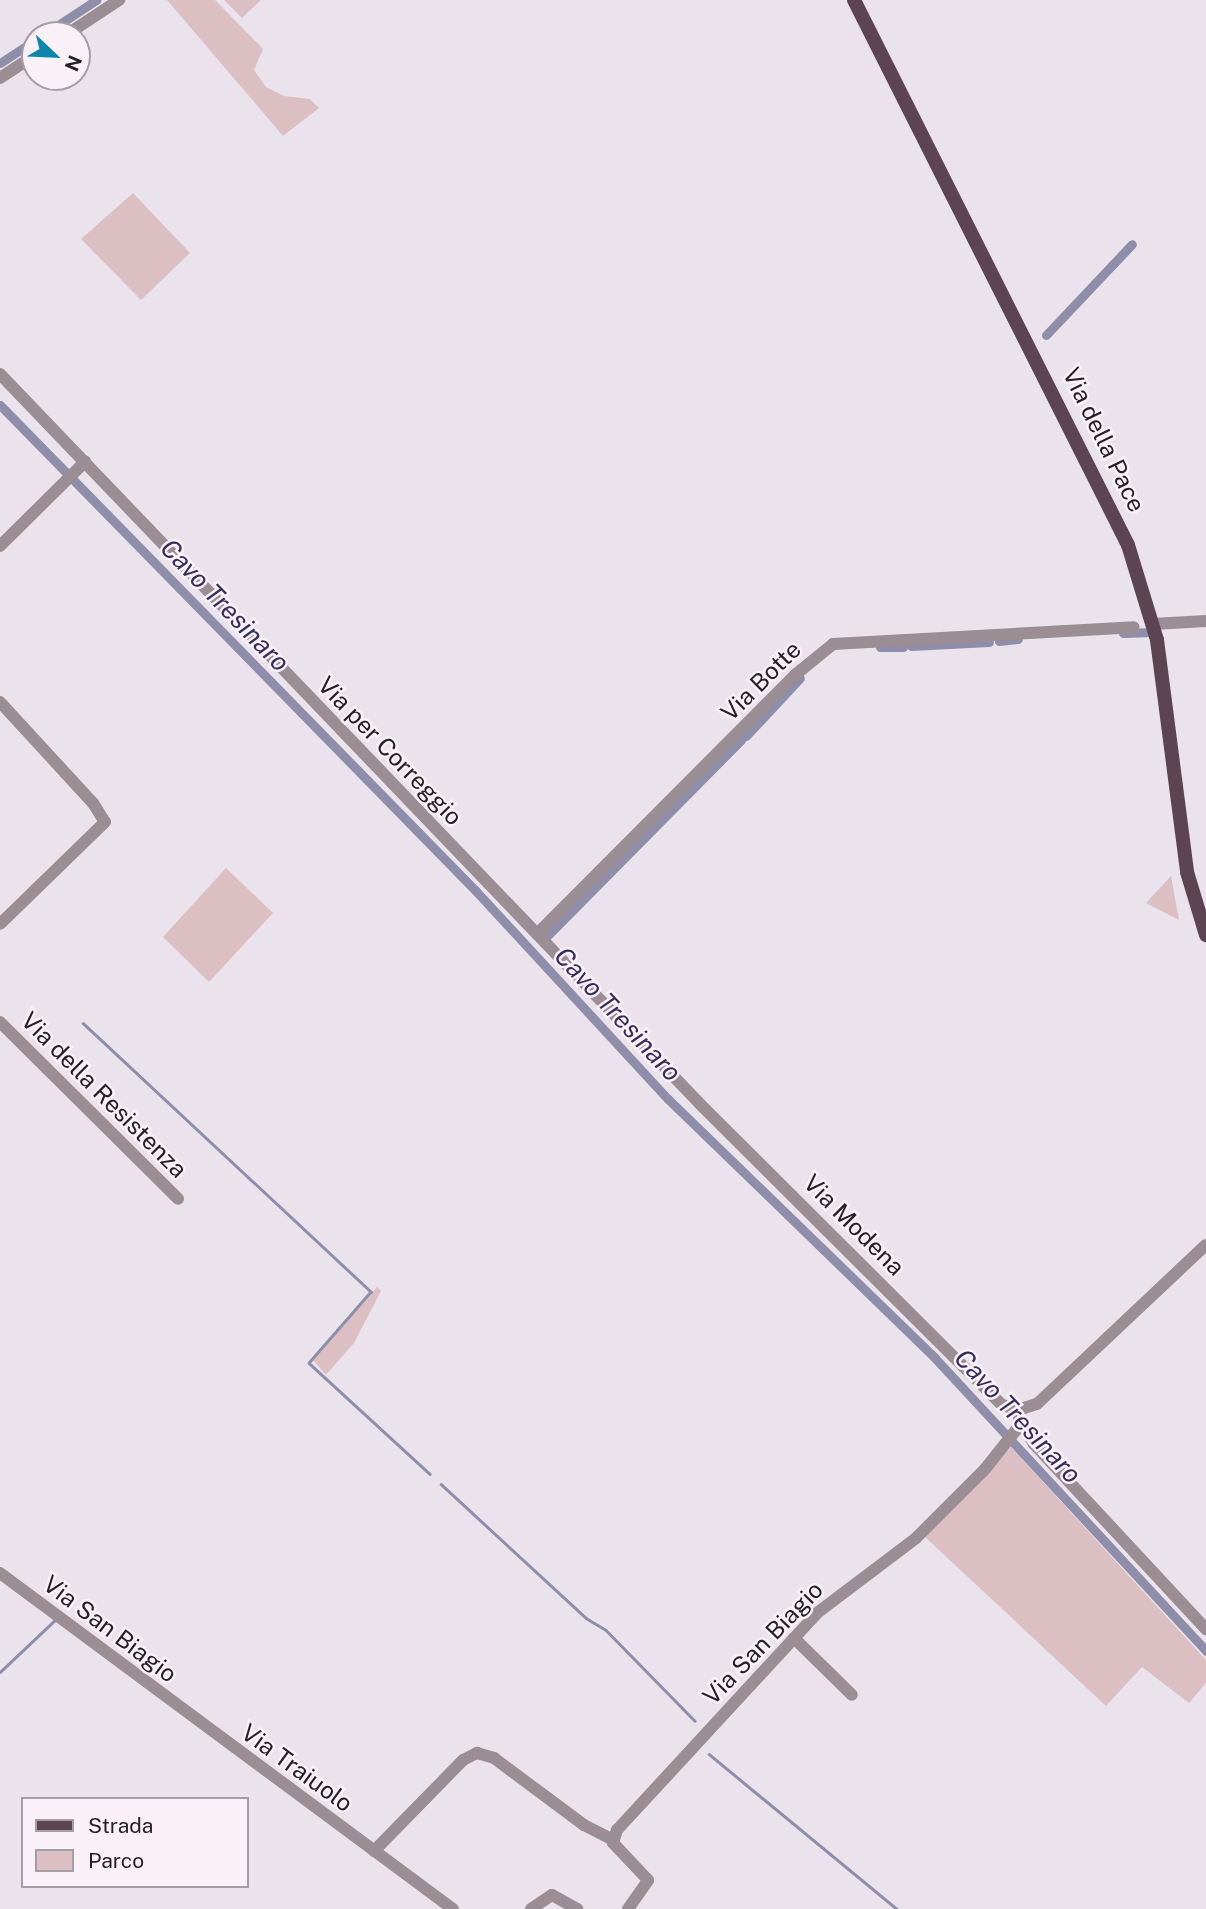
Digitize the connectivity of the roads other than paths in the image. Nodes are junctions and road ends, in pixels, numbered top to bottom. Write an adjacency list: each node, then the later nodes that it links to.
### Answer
1 (119, 0): 3 (street)
2 (854, 0): 10 (main road, Via della Pace)
3 (87, 21)
4 (21, 64): 5 (street)
5 (0, 78)
6 (0, 373): 7 (street, Via per Correggio)
7 (81, 466): 8 (street); 13 (street, Via per Correggio)
8 (0, 546)
9 (1206, 621): 10 (street)
10 (1153, 624): 16 (main road, Via della Pace)
11 (1134, 626): 15 (street, Via Botte)
12 (0, 702): 14 (street)
13 (488, 883): 15 (street, Via Modena)
14 (0, 924)
15 (537, 934): 20 (street, Via Modena)
16 (1206, 935)
17 (0, 1022): 18 (street, Via della Resistenza)
18 (178, 1199)
19 (1206, 1245): 20 (street)
20 (1018, 1410): 21 (street)
21 (1018, 1428): 23 (street); 24 (street, Via San Biagio)
22 (0, 1573): 26 (street, Via San Biagio)
23 (1206, 1629)
24 (794, 1638): 25 (street); 27 (street, Via San Biagio)
25 (852, 1695)
26 (195, 1719): 28 (street, Via Traiuolo)
27 (612, 1839): 28 (street); 32 (street)
28 (374, 1851): 29 (street, Via Traiuolo)
29 (453, 1909)
30 (531, 1909): 31 (street)
31 (577, 1909)
32 (628, 1909)

